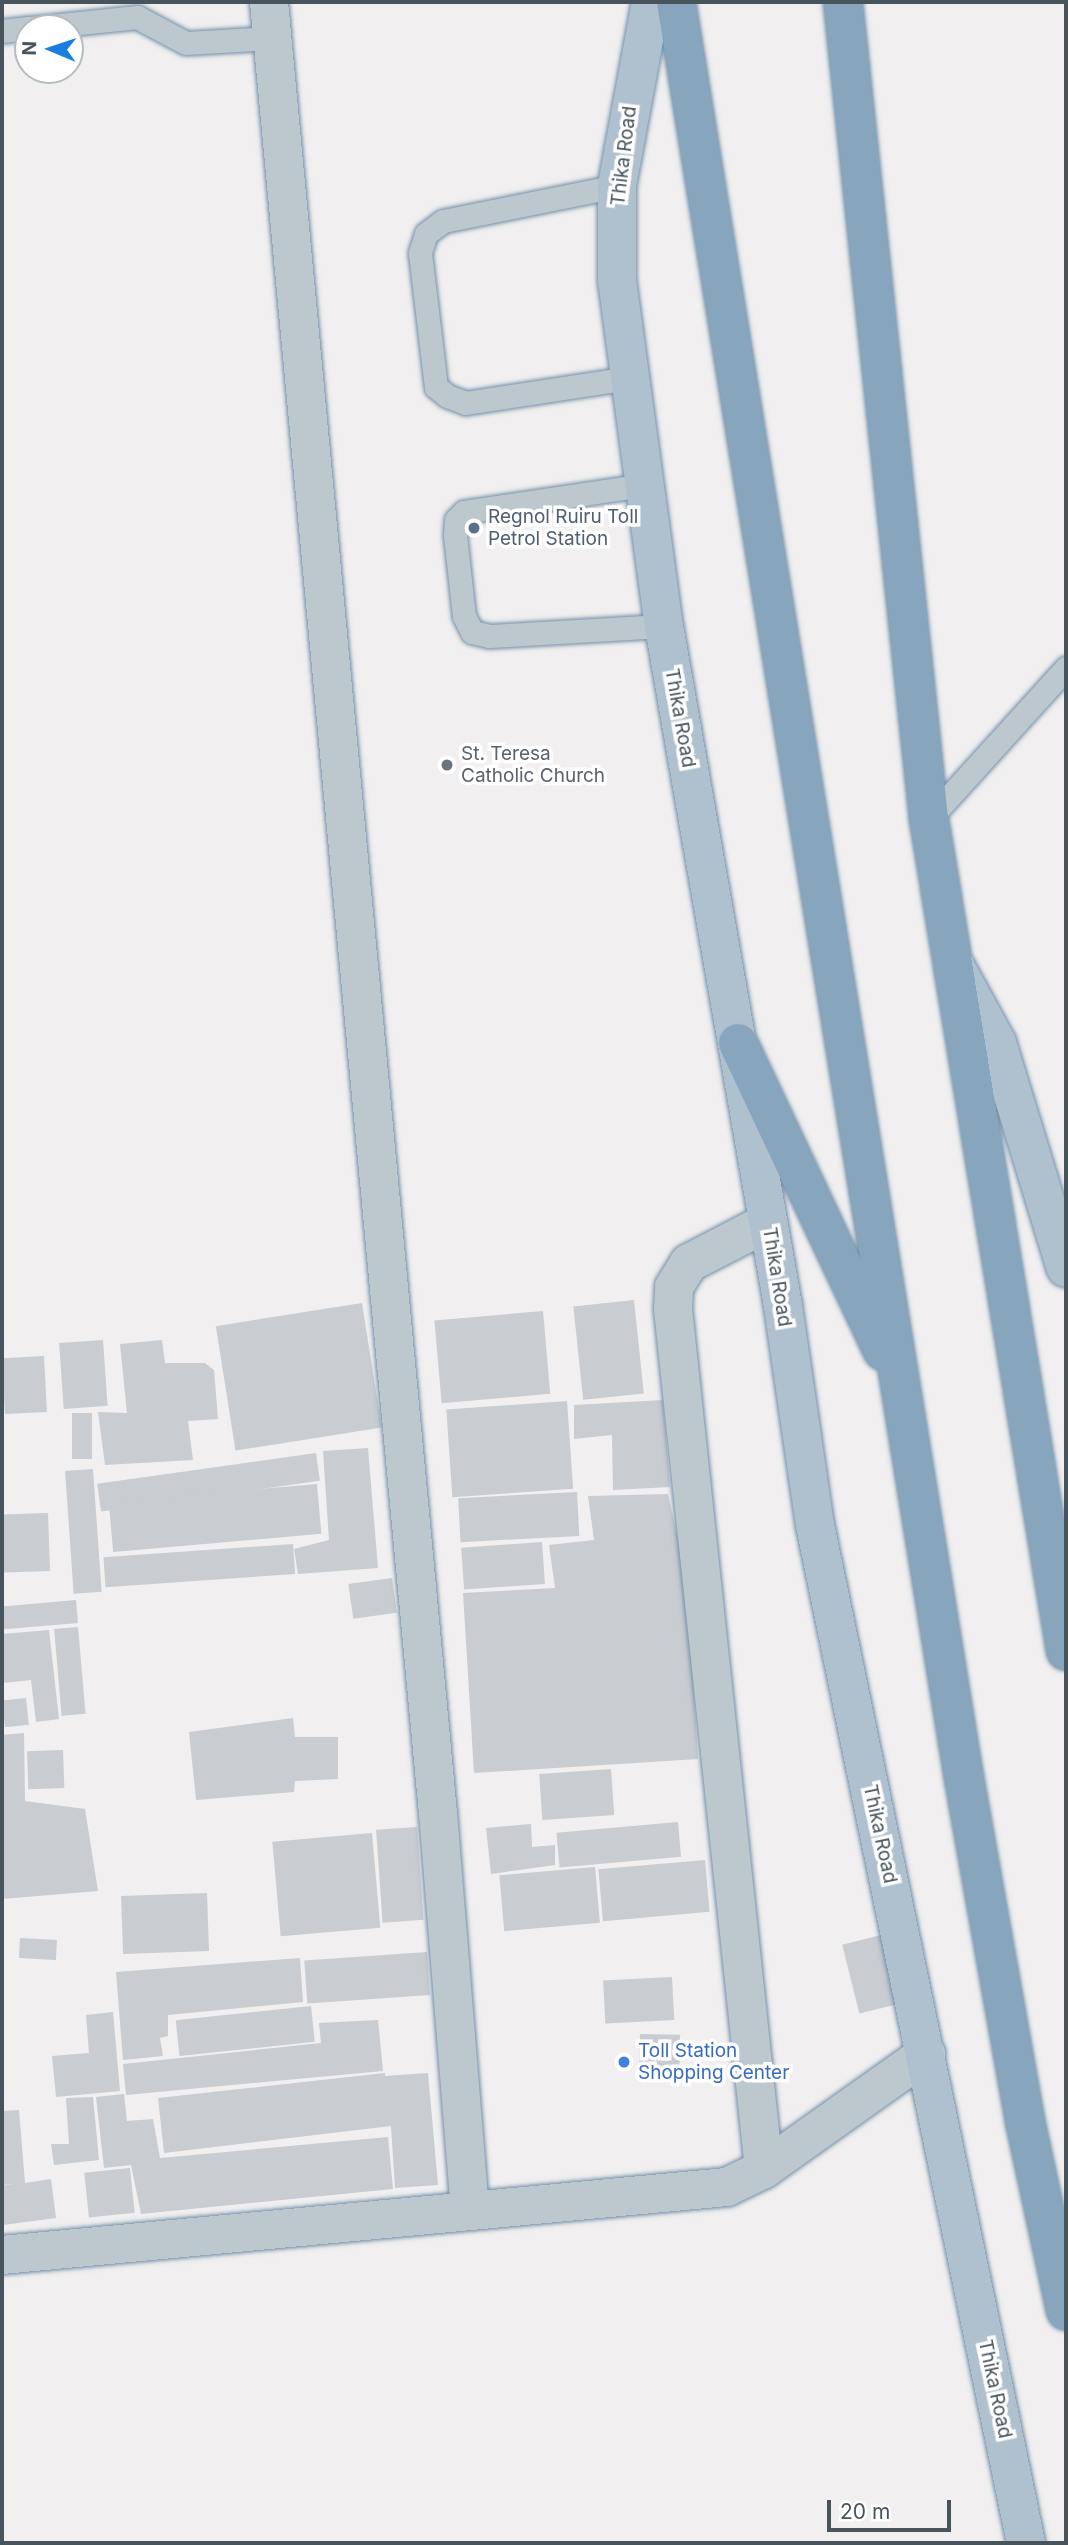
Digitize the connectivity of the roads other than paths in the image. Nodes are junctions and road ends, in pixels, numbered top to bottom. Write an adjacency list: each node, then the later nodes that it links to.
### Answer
1 (651, 2): 6 (main road, Thika Road)
2 (676, 2): 16 (highway)
3 (843, 2): 11 (highway)
4 (270, 20): 5 (lane); 20 (street)
5 (84, 22)
6 (617, 186): 7 (main road, Thika Road); 7 (lane)
7 (630, 378): 8 (main road, Thika Road)
8 (644, 485): 9 (main road, Thika Road); 9 (lane)
9 (664, 626): 13 (main road, Thika Road)
10 (1066, 668): 11 (lane)
11 (929, 819): 12 (highway)
12 (950, 954): 15 (main road); 17 (highway)
13 (738, 1043): 14 (main road, Thika Road); 16 (highway)
14 (768, 1222): 18 (main road, Thika Road); 19 (street)
15 (1066, 1268)
16 (902, 1391): 22 (highway)
17 (1066, 1651)
18 (926, 2054): 19 (street); 23 (main road, Thika Road)
19 (764, 2169): 20 (street)
20 (470, 2211): 21 (street)
21 (2, 2255)
22 (1066, 2311)
23 (1026, 2543)

